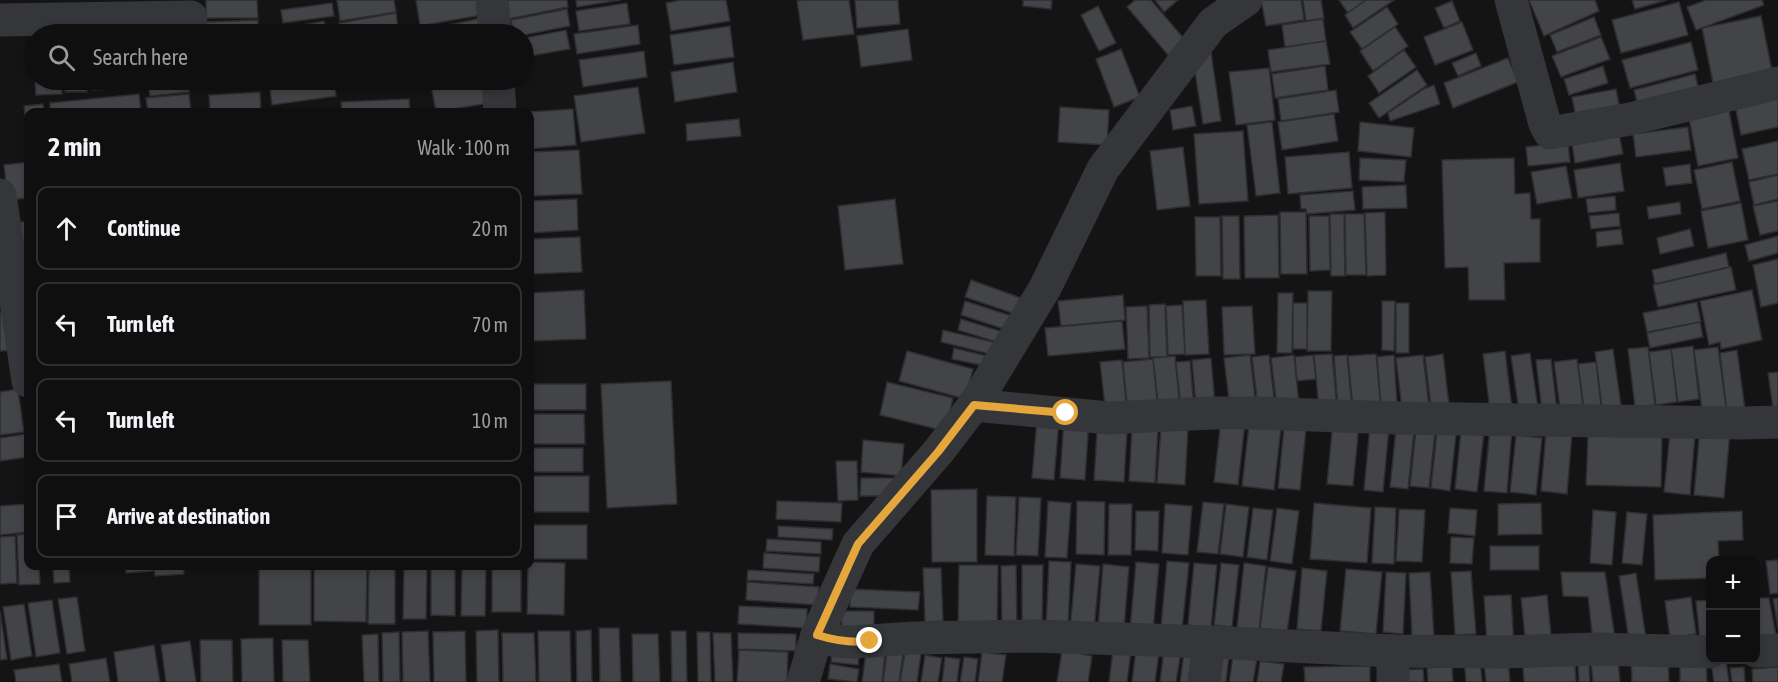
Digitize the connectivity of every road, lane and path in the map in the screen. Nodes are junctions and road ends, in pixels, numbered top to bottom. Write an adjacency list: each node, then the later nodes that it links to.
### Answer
1 (492, 0): 7 (street)
2 (1246, 0): 4 (street)
3 (1511, 0): 8 (street)
4 (1205, 12): 13 (street)
5 (191, 17): 6 (street)
6 (0, 20)
7 (494, 24)
8 (1778, 83)
9 (499, 90): 10 (street)
10 (500, 108)
11 (0, 195): 12 (street)
12 (24, 354)
13 (974, 405): 14 (street); 15 (street)
14 (1778, 422)
15 (817, 635): 16 (street); 21 (street)
16 (1209, 642): 20 (street); 22 (street)
17 (1778, 650): 18 (street)
18 (1760, 651)
19 (1706, 652): 20 (street)
20 (1393, 666)
21 (804, 682)
22 (1204, 682)

